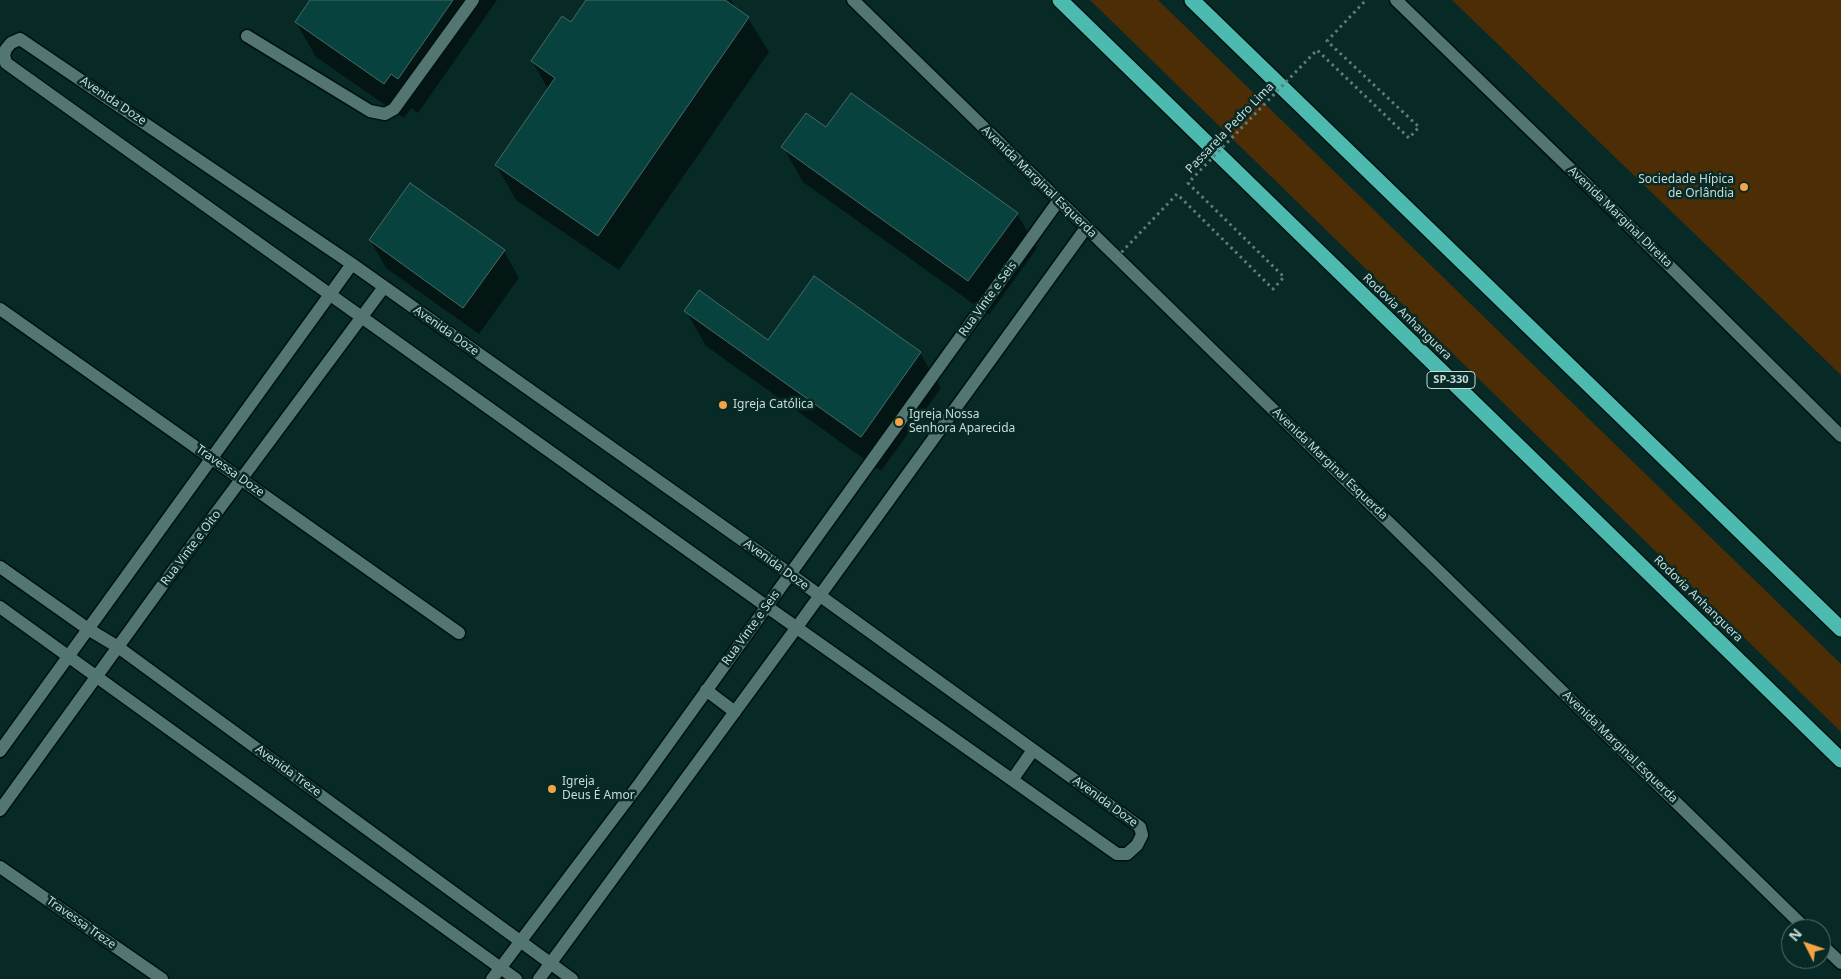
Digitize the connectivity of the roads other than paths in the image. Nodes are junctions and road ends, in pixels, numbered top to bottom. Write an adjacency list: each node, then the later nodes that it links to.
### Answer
1 (472, 0): 6 (street)
2 (853, 0): 7 (street, Avenida Marginal Esquerda)
3 (1060, 0): 33 (highway, Rodovia Anhanguera / SP-330)
4 (1192, 0): 24 (highway)
5 (1396, 0): 14 (street, Avenida Marginal Direita)
6 (246, 36)
7 (1059, 200): 8 (street, Avenida Marginal Esquerda); 18 (street, Rua Vinte e Seis)
8 (1086, 228): 19 (street); 37 (street, Avenida Marginal Esquerda)
9 (352, 264): 10 (street, Avenida Doze); 11 (street); 11 (street, Avenida Doze)
10 (384, 287): 13 (street, Rua Vinte e Oito); 18 (street, Avenida Doze)
11 (330, 294): 13 (street, Avenida Doze); 15 (street)
12 (0, 309): 15 (street, Travessa Doze)
13 (362, 317): 16 (street, Rua Vinte e Oito); 20 (street, Avenida Doze)
14 (1841, 436)
15 (212, 458): 16 (street, Travessa Doze); 23 (street)
16 (242, 479): 25 (street, Travessa Doze); 26 (street, Rua Vinte e Oito)
17 (0, 567): 23 (street, Avenida Treze)
18 (790, 574): 19 (street, Avenida Doze); 20 (street, Rua Vinte e Seis)
19 (819, 596): 22 (street); 31 (street, Avenida Doze)
20 (766, 606): 22 (street, Avenida Doze); 29 (street, Rua Vinte e Seis)
21 (0, 607): 27 (street)
22 (797, 627): 30 (street); 34 (street, Avenida Doze)
23 (88, 629): 26 (street, Avenida Treze); 27 (street)
24 (1841, 629)
25 (459, 633)
26 (118, 647): 28 (street, Rua Vinte e Oito); 38 (street, Avenida Treze)
27 (69, 656): 28 (street); 32 (street)
28 (97, 676): 35 (street, Rua Vinte e Oito); 42 (street)
29 (706, 690): 30 (street); 38 (street, Rua Vinte e Seis)
30 (735, 712): 41 (street)
31 (1033, 750): 34 (street); 34 (street, Avenida Doze)
32 (0, 751)
33 (1841, 760)
34 (1012, 780)
35 (0, 810)
36 (0, 867): 43 (street, Travessa Treze)
37 (1796, 919)
38 (521, 940): 41 (street, Avenida Treze); 42 (street, Rua Vinte e Seis)
39 (1831, 954): 40 (street)
40 (1841, 963)
41 (551, 964): 46 (street); 47 (street, Avenida Treze)
42 (500, 967): 44 (street, Rua Vinte e Seis); 45 (street)
43 (162, 979)
44 (492, 979)
45 (516, 979)
46 (539, 979)
47 (572, 979)

